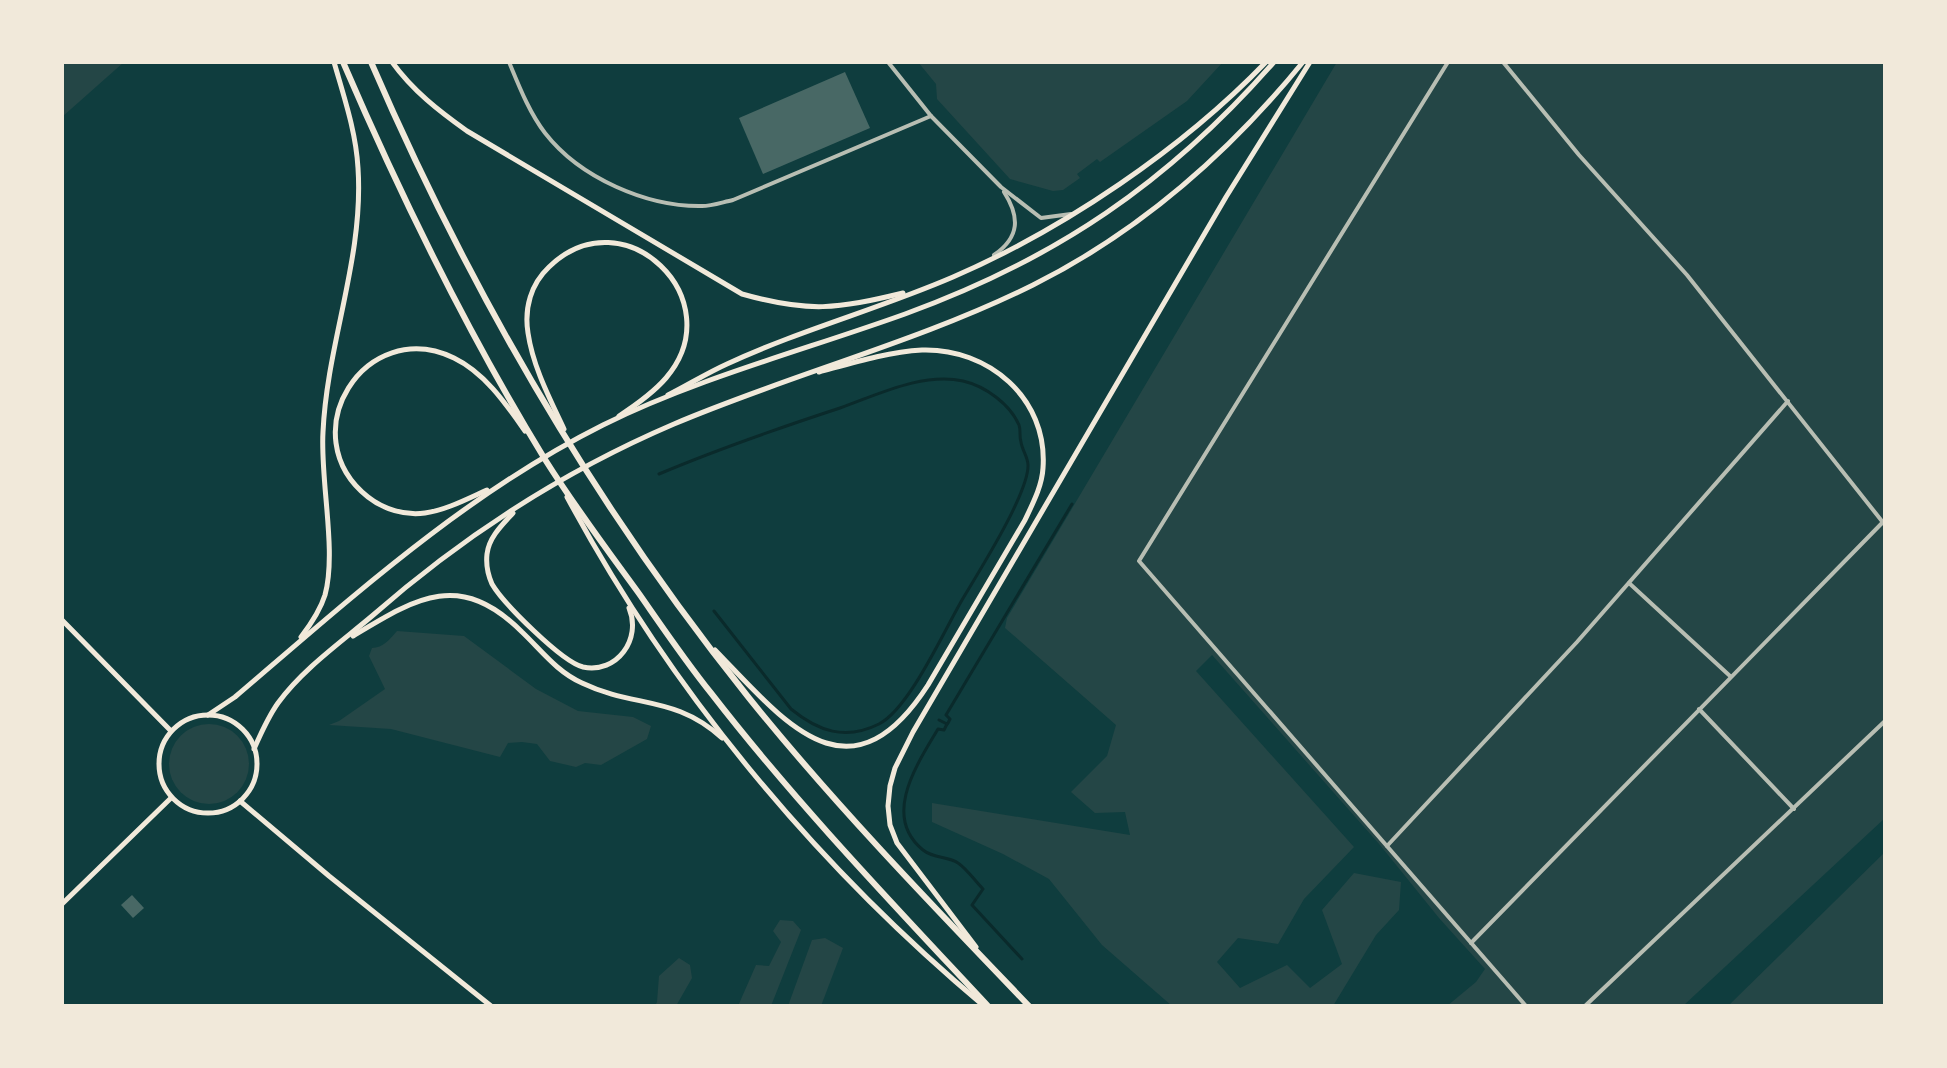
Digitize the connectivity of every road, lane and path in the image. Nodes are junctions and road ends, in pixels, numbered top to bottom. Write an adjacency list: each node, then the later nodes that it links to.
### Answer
1 (334, 62): 33 (main road)
2 (343, 62): 23 (highway)
3 (371, 62): 22 (highway)
4 (392, 62): 17 (main road)
5 (509, 62): 13 (street)
6 (888, 62): 13 (street)
7 (1266, 62): 15 (main road)
8 (1274, 62): 20 (main road)
9 (1303, 62): 18 (main road)
10 (1310, 62): 47 (main road)
11 (1448, 62): 44 (street)
12 (1503, 62): 19 (street)
13 (931, 116): 14 (street)
14 (1001, 187): 15 (street); 16 (street)
15 (1078, 212): 16 (main road)
16 (985, 262): 17 (main road)
17 (923, 288): 20 (main road)
18 (791, 379): 26 (main road); 31 (main road)
19 (1788, 401): 27 (street); 28 (street)
20 (646, 407): 21 (main road)
21 (605, 424): 22 (main road); 25 (main road)
22 (574, 451): 31 (highway)
23 (547, 462): 24 (highway); 25 (main road)
24 (553, 471): 29 (main road); 49 (highway)
25 (502, 483): 33 (main road)
26 (521, 505): 29 (main road); 32 (main road)
27 (1884, 523): 34 (street)
28 (1628, 582): 34 (street); 44 (street)
29 (622, 593): 40 (main road)
30 (62, 620): 38 (main road)
31 (703, 638): 47 (highway)
32 (338, 645): 39 (main road); 40 (main road)
33 (293, 647): 36 (main road)
34 (1730, 676): 35 (street)
35 (1699, 709): 43 (street); 46 (street)
36 (208, 715): 38 (main road); 39 (main road)
37 (1885, 721): 43 (street)
38 (171, 731): 41 (main road)
39 (254, 749): 42 (main road)
40 (736, 750): 49 (main road)
41 (171, 798): 42 (main road); 45 (main road)
42 (240, 801): 48 (main road)
43 (1794, 809): 52 (street)
44 (1387, 846): 46 (street)
45 (62, 904)
46 (1471, 943): 51 (street)
47 (992, 968): 50 (highway)
48 (491, 1006)
49 (986, 1006)
50 (1029, 1006)
51 (1526, 1006)
52 (1585, 1006)

